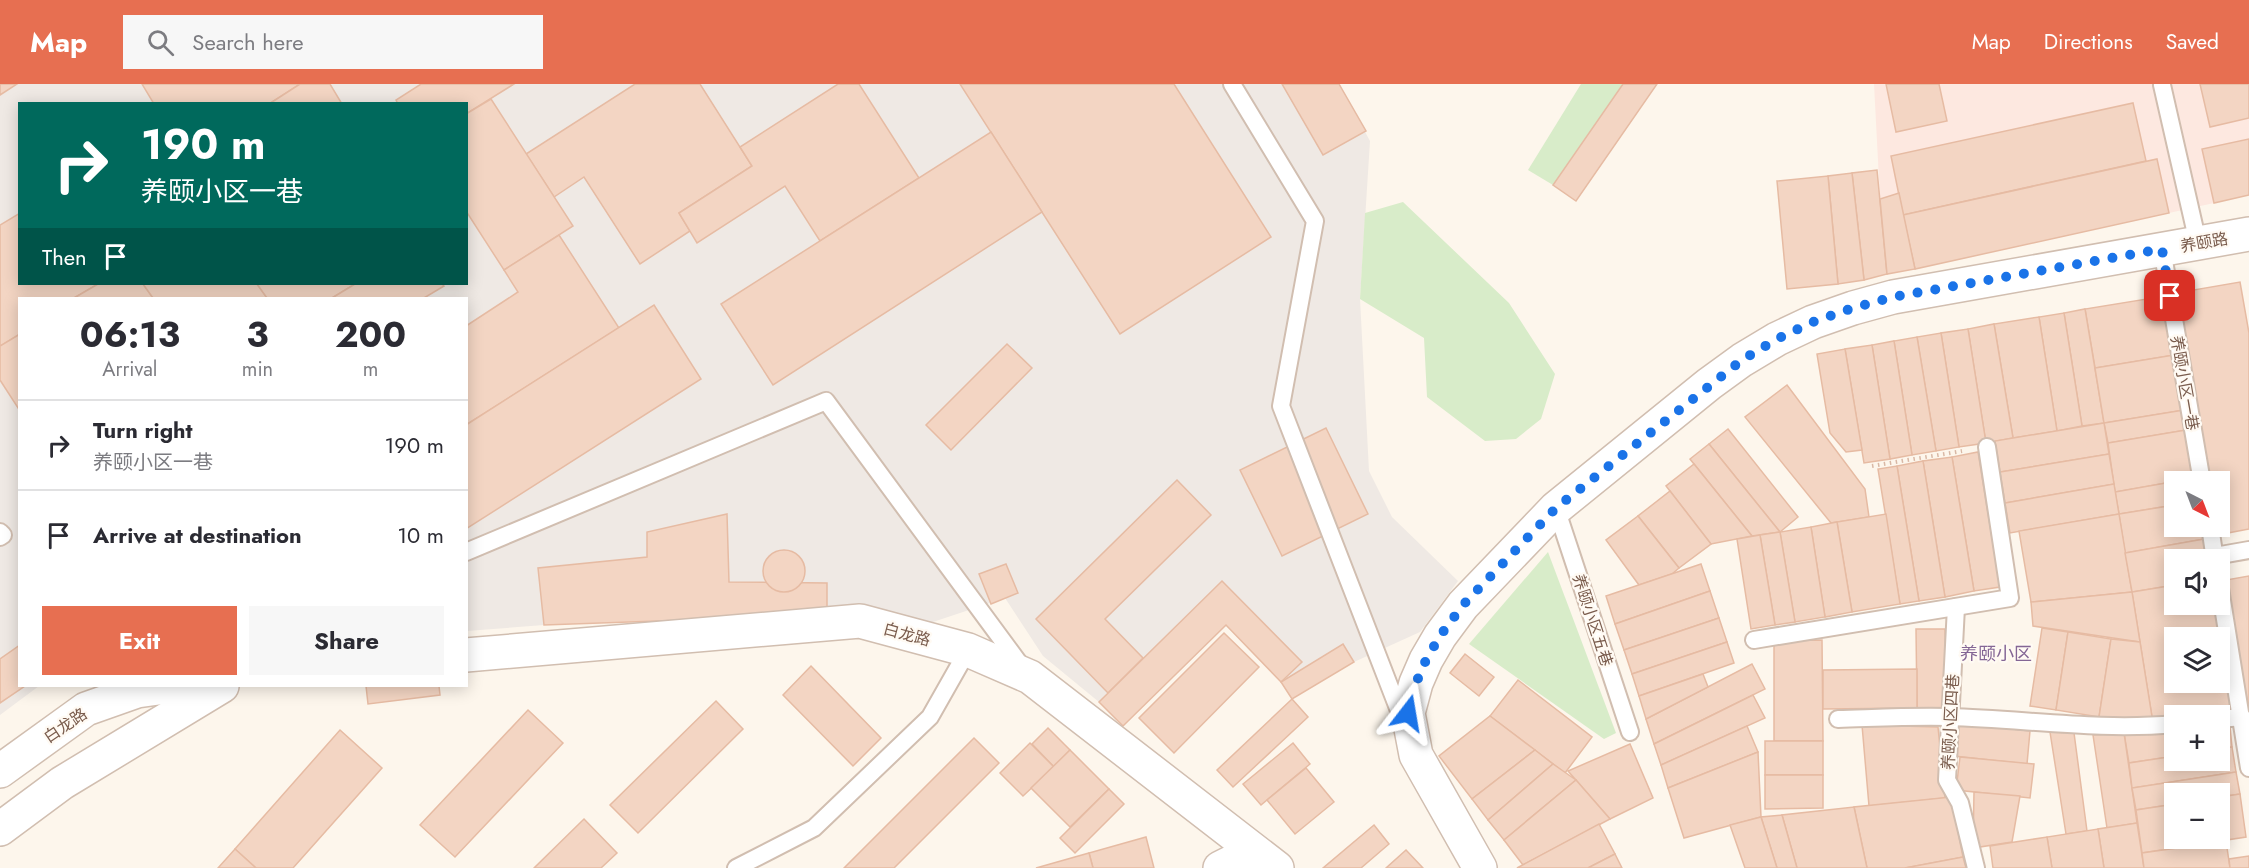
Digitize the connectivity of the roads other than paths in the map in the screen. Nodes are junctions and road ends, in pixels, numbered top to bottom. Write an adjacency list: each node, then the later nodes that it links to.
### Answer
1 (1232, 84): 28 (lane)
2 (2162, 85): 4 (lane)
3 (2249, 234): 4 (street, 养颐路)
4 (2198, 243): 5 (street, 养颐路)
5 (2162, 249): 7 (lane, 养颐小区一巷); 8 (street, 养颐路)
6 (1987, 447): 14 (lane)
7 (2200, 471)
8 (1556, 508): 27 (lane, 养颐小区五巷); 28 (street, 养颐路)
9 (0, 532): 10 (lane)
10 (0, 537)
11 (2249, 550): 13 (lane)
12 (468, 551): 19 (lane)
13 (2230, 554)
14 (1956, 607): 16 (lane); 22 (lane, 养颐小区四巷)
15 (2225, 615): 23 (lane)
16 (1754, 640)
17 (968, 650): 18 (street, 白龙路); 19 (street, 白龙路); 33 (lane)
18 (468, 655)
19 (1030, 677): 32 (street, 白龙路)
20 (166, 687): 30 (street, 白龙路)
21 (220, 687): 31 (street)
22 (1949, 717): 25 (lane); 26 (lane); 36 (lane, 养颐小区四巷)
23 (2242, 717): 24 (lane); 29 (lane)
24 (2230, 718)
25 (1838, 719)
26 (2164, 725)
27 (1630, 732)
28 (1416, 755): 35 (street, 养颐路)
29 (2249, 768)
30 (0, 771)
31 (0, 829)
32 (1266, 860): 34 (street)
33 (736, 868)
34 (1220, 868)
35 (1480, 868)
36 (1976, 868)

